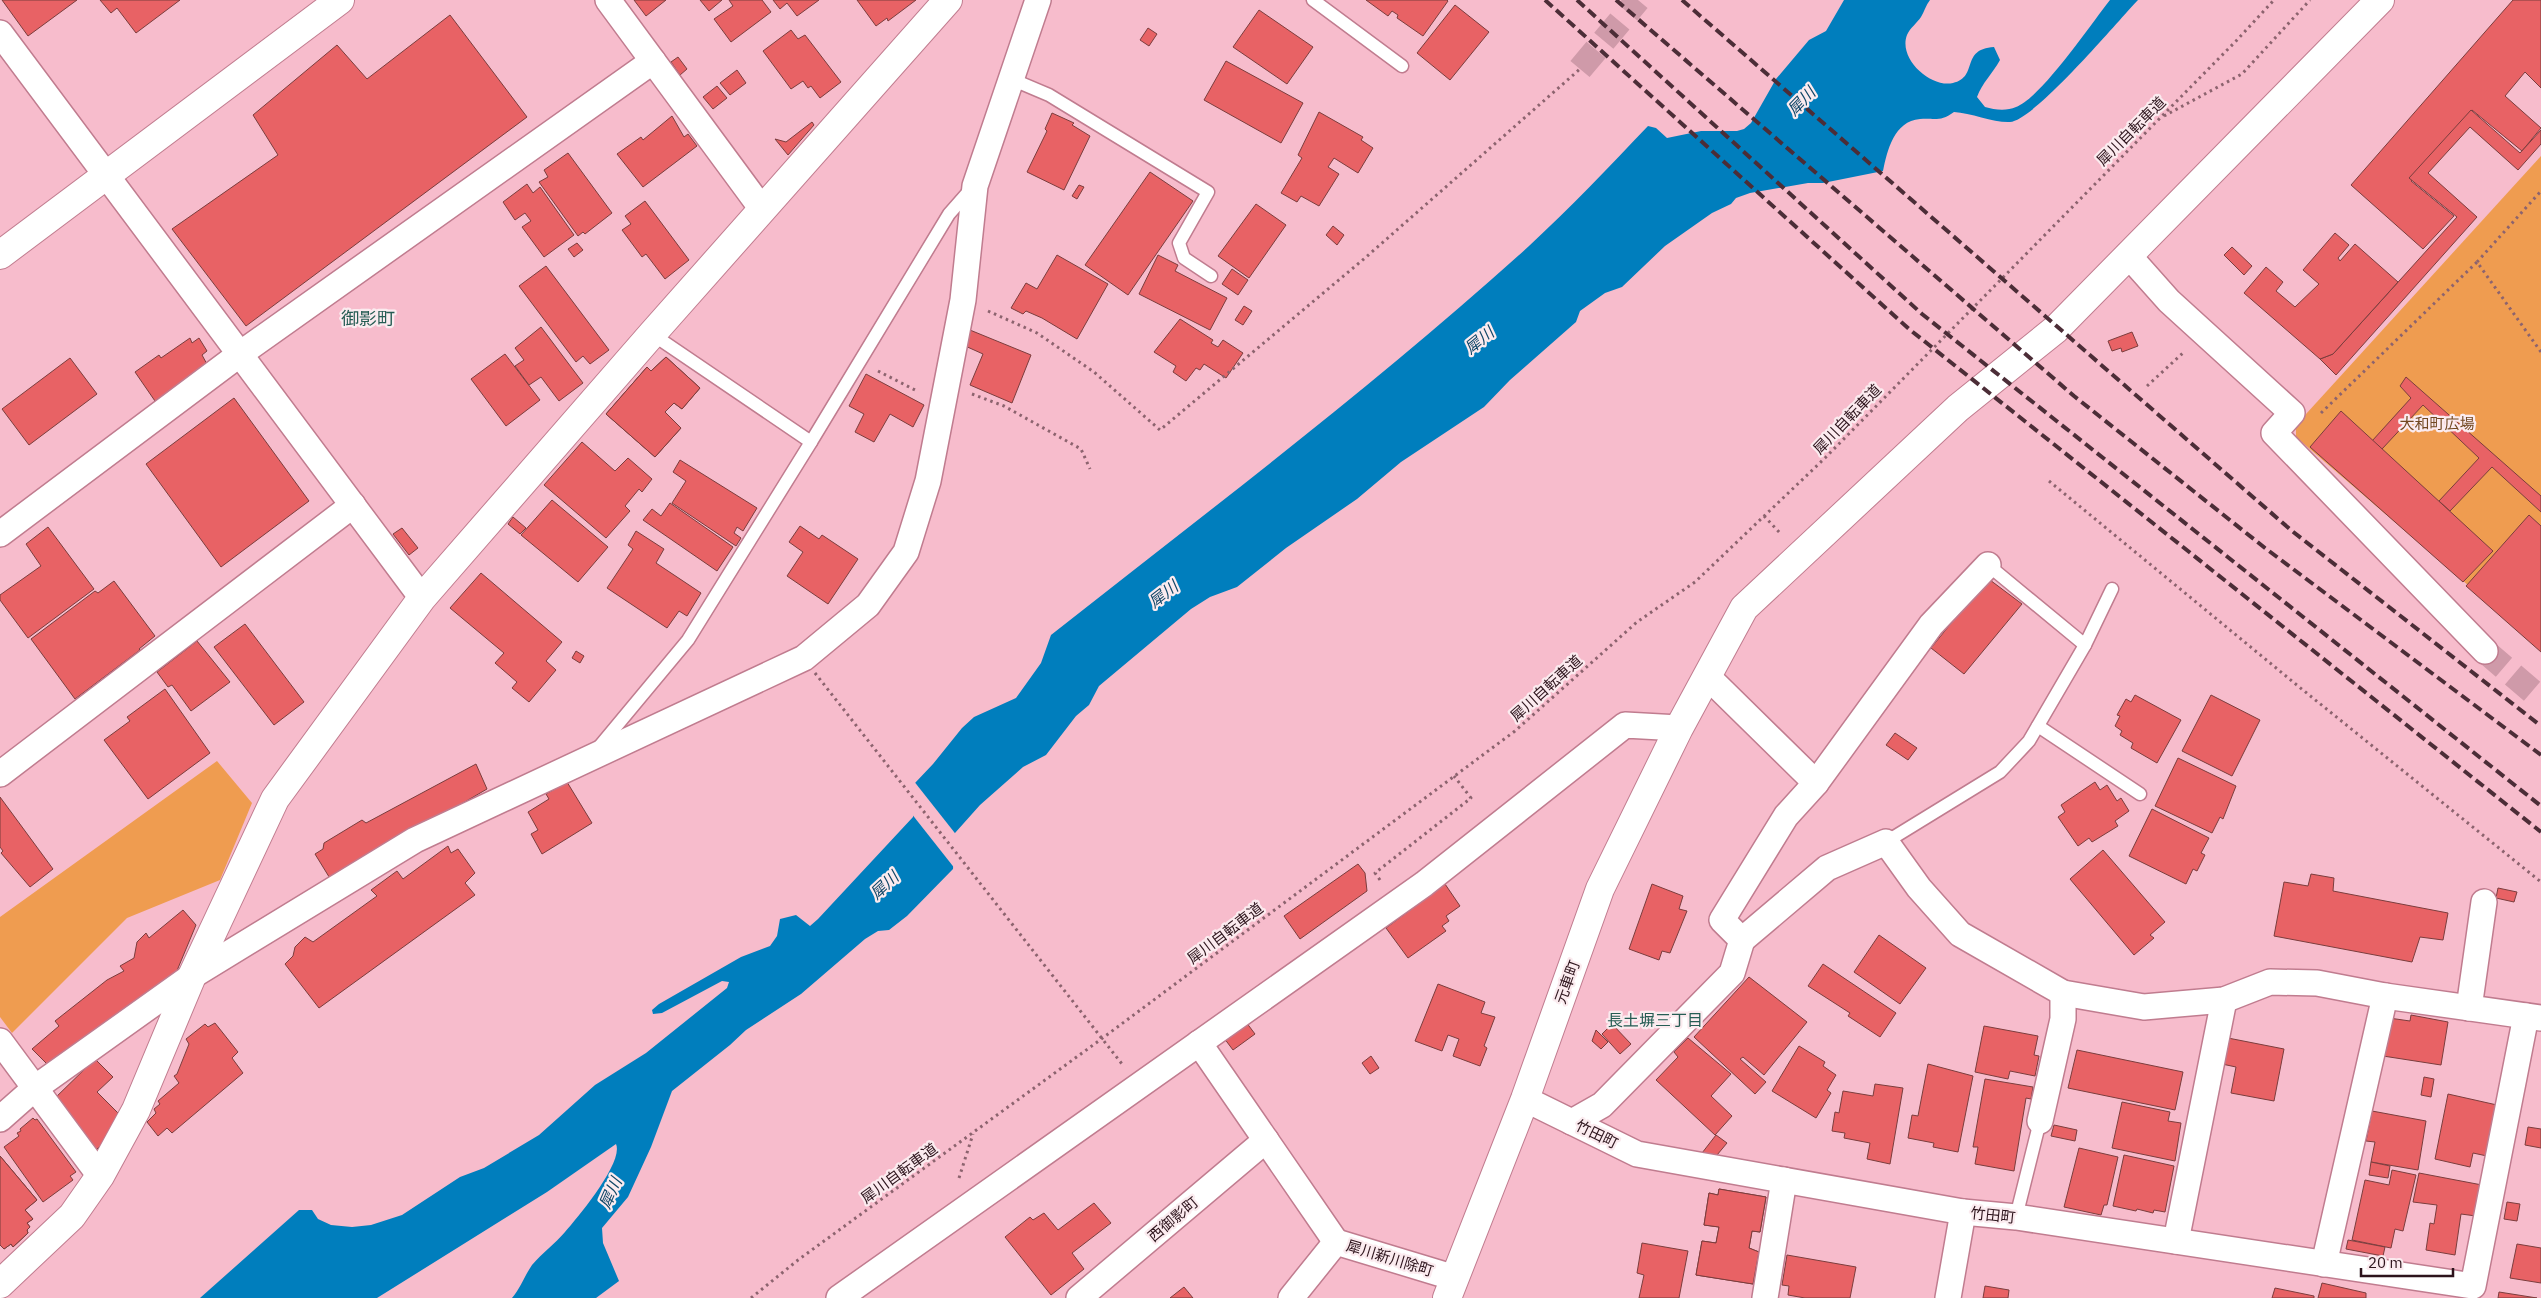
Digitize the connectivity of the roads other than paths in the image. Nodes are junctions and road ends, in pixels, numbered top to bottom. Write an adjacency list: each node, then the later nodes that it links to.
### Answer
1 (340, 0): 11 (street)
2 (608, 0): 8 (street)
3 (1038, 0): 10 (street)
4 (1313, 0): 9 (lane)
5 (2380, 0): 15 (street, 元車町)
6 (945, 1): 13 (street)
7 (0, 33): 11 (street)
8 (653, 61): 13 (street); 18 (street)
9 (1402, 66)
10 (1011, 79): 12 (street); 16 (lane)
11 (106, 174): 14 (street); 18 (street)
12 (975, 186): 19 (lane); 30 (street)
13 (762, 209): 17 (street)
14 (0, 255)
15 (2128, 255): 26 (street); 27 (street, 元車町)
16 (1211, 276)
17 (652, 334): 19 (lane); 24 (street)
18 (240, 354): 20 (street); 21 (street)
19 (811, 442): 30 (lane)
20 (352, 505): 24 (street); 31 (street)
21 (0, 534)
22 (1988, 565): 25 (lane); 32 (street)
23 (2112, 589): 25 (lane)
24 (422, 598): 37 (street)
25 (2085, 645): 28 (lane)
26 (2485, 651)
27 (1707, 676): 29 (street, 元車町); 32 (street)
28 (2038, 726): 33 (lane); 34 (lane)
29 (1679, 728): 44 (street); 46 (street, 元車町)
30 (589, 759): 37 (street)
31 (0, 774)
32 (1816, 783): 36 (street)
33 (2140, 794)
34 (1886, 842): 36 (street); 38 (street)
35 (2484, 902): 41 (street)
36 (1742, 940): 49 (street)
37 (192, 976): 45 (street); 51 (street)
38 (2063, 993): 40 (street); 48 (street)
39 (2386, 996): 40 (street); 41 (street); 57 (street)
40 (2224, 1000): 55 (street)
41 (2469, 1008): 42 (street)
42 (2533, 1017): 57 (street, 竹田町)
43 (0, 1041): 45 (street)
44 (1199, 1043): 50 (street); 60 (street)
45 (35, 1088): 47 (street); 51 (street)
46 (1525, 1099): 49 (street, 竹田町); 59 (street, 元車町)
47 (0, 1119)
48 (2040, 1121): 54 (lane)
49 (1572, 1122): 52 (street, 竹田町)
50 (1266, 1140): 56 (street); 61 (street, 西御影町)
51 (100, 1176): 58 (street)
52 (1784, 1180): 53 (street, 竹田町); 63 (street)
53 (1963, 1212): 54 (street, 竹田町); 64 (street)
54 (2016, 1217): 55 (street, 竹田町)
55 (2176, 1241): 57 (street, 竹田町)
56 (1336, 1242): 59 (street, 犀川新川除町); 62 (street, 犀川新川除町)
57 (2324, 1264)
58 (0, 1284)
59 (1451, 1288)
60 (839, 1298)
61 (1079, 1298)
62 (1291, 1298)
63 (1765, 1298)
64 (1948, 1298)

